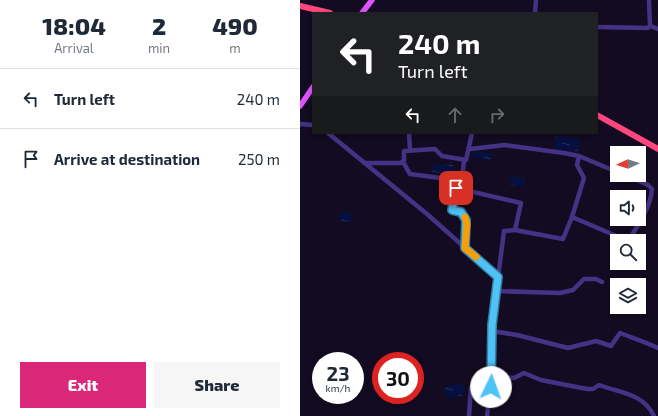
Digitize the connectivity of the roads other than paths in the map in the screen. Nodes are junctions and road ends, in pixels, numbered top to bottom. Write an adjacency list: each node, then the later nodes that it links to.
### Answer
1 (372, 0): 7 (main road)
2 (376, 0): 8 (main road)
3 (536, 0): 9 (street)
4 (649, 0): 10 (street)
5 (300, 6): 6 (highway)
6 (326, 12)
7 (363, 12)
8 (367, 12)
9 (535, 12)
10 (650, 26): 11 (street); 12 (street)
11 (598, 27)
12 (658, 28)
13 (312, 84): 15 (main road)
14 (312, 88): 16 (main road)
15 (300, 102)
16 (300, 106)
17 (598, 116): 24 (highway)
18 (300, 124): 19 (street)
19 (312, 125)
20 (329, 134): 29 (street)
21 (409, 134): 25 (street)
22 (472, 134): 23 (street)
23 (470, 149): 26 (street); 27 (street)
24 (658, 149)
25 (410, 150): 27 (street); 28 (street)
26 (579, 156): 30 (street); 34 (street)
27 (464, 160): 31 (street)
28 (402, 162): 29 (street); 31 (street)
29 (366, 163): 38 (street)
30 (610, 169)
31 (462, 177): 33 (street)
32 (641, 182): 37 (street)
33 (460, 188): 35 (street); 38 (street)
34 (572, 218): 35 (street); 36 (street)
35 (515, 230): 39 (street)
36 (611, 234)
37 (632, 234)
38 (465, 248): 39 (street)
39 (498, 277): 41 (street)
40 (602, 282): 41 (street)
41 (496, 291): 42 (street)
42 (492, 331): 43 (street); 44 (street)
43 (658, 348)
44 (491, 373): 45 (street); 48 (street)
45 (491, 387): 46 (street); 47 (street)
46 (468, 416)
47 (487, 416)
48 (654, 416)

